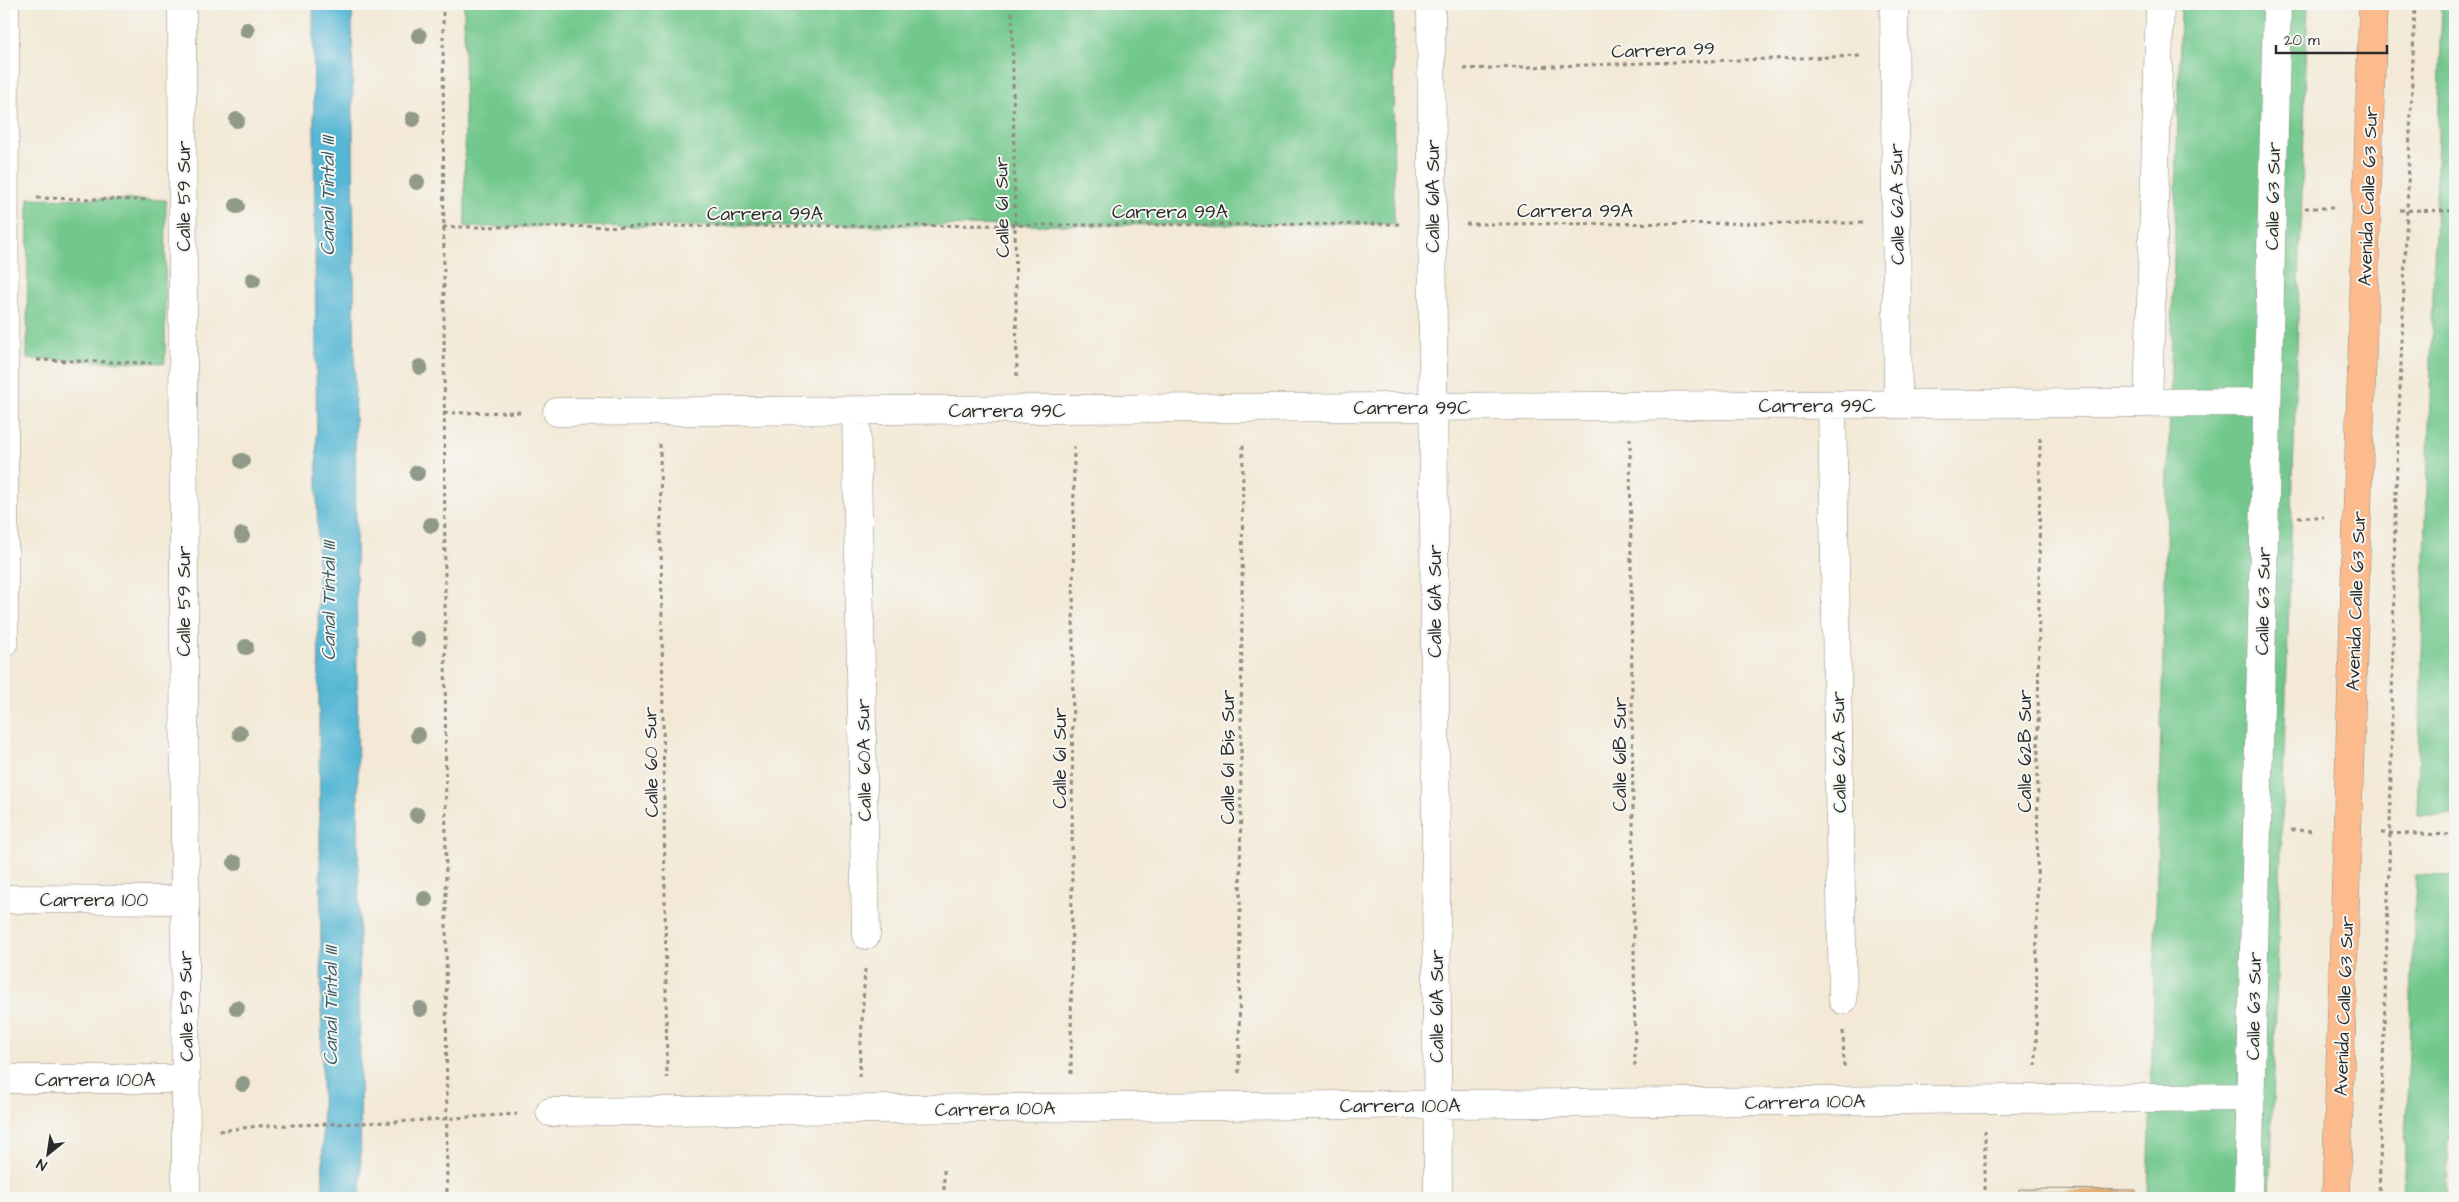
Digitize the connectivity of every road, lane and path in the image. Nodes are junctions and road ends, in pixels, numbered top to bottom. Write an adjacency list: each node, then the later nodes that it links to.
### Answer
1 (5, 4): 13 (street)
2 (182, 4): 14 (street, Calle 59 Sur)
3 (442, 4): 18 (path)
4 (1014, 4): 17 (path, Calle 61 Sur)
5 (1431, 4): 12 (street, Calle 61A Sur)
6 (1894, 4): 11 (street, Calle 62A Sur)
7 (2160, 4): 23 (street)
8 (2277, 4): 22 (street, Calle 63 Sur)
9 (2373, 4): 63 (main road, Avenida Calle 63 Sur)
10 (2415, 4): 64 (path)
11 (1895, 55): 12 (path, Carrera 99); 15 (street, Calle 62A Sur)
12 (1431, 70): 16 (street, Calle 61A Sur)
13 (4, 198): 14 (path); 19 (street)
14 (183, 200): 21 (street, Calle 59 Sur)
15 (1897, 223): 16 (path, Carrera 99A); 24 (street, Calle 62A Sur)
16 (1432, 224): 17 (path, Carrera 99A); 28 (street, Calle 61A Sur)
17 (1015, 226): 18 (path, Carrera 99A); 32 (path, Calle 61 Sur)
18 (443, 227): 35 (path)
19 (4, 279): 20 (street)
20 (4, 359): 21 (path); 36 (street)
21 (183, 363): 38 (street, Calle 59 Sur)
22 (2267, 402): 23 (street, Carrera 99C); 43 (street, Calle 63 Sur)
23 (2148, 403): 25 (street, Carrera 99C)
24 (1898, 404): 25 (street, Carrera 99C); 26 (street, Carrera 99C)
25 (2040, 404): 45 (path, Calle 62B Sur)
26 (1832, 405): 27 (street, Carrera 99C); 40 (street, Calle 62A Sur)
27 (1630, 406): 28 (street, Carrera 99C); 47 (path, Calle 61B Sur)
28 (1433, 407): 29 (street, Carrera 99C); 48 (street, Calle 61A Sur)
29 (1243, 408): 30 (street, Carrera 99C); 49 (path, Calle 61 Bis Sur)
30 (1075, 409): 32 (street, Carrera 99C); 50 (path, Calle 61 Sur)
31 (856, 410): 32 (street, Carrera 99C); 34 (street, Carrera 99C); 39 (street, Calle 60A Sur)
32 (1017, 410)
33 (557, 412): 34 (street, Carrera 99C); 35 (path)
34 (660, 412): 52 (path, Calle 60 Sur)
35 (444, 413): 54 (path)
36 (4, 642)
37 (4, 899): 38 (street, Carrera 100)
38 (184, 900): 42 (street, Calle 59 Sur)
39 (866, 935): 51 (path)
40 (1843, 1000): 46 (path)
41 (4, 1079): 42 (street, Carrera 100A)
42 (186, 1079): 55 (street, Calle 59 Sur)
43 (2251, 1097): 45 (street, Carrera 100A); 62 (street, Calle 63 Sur)
44 (1985, 1099): 45 (street, Carrera 100A); 46 (street, Carrera 100A); 61 (path)
45 (2036, 1099)
46 (1844, 1100): 47 (street, Carrera 100A)
47 (1636, 1103): 48 (street, Carrera 100A)
48 (1437, 1104): 49 (street, Carrera 100A); 60 (street, Calle 61A Sur)
49 (1238, 1106): 50 (street, Carrera 100A)
50 (1070, 1107): 51 (street, Carrera 100A)
51 (858, 1109): 52 (street, Carrera 100A)
52 (667, 1111): 53 (street, Carrera 100A)
53 (550, 1112): 54 (path)
54 (447, 1119): 55 (path); 58 (path)
55 (186, 1134): 57 (street, Calle 59 Sur)
56 (944, 1167): 59 (path)
57 (186, 1198)
58 (447, 1198)
59 (944, 1198)
60 (1438, 1198)
61 (1985, 1198)
62 (2248, 1198)
63 (2336, 1198)
64 (2379, 1198)

